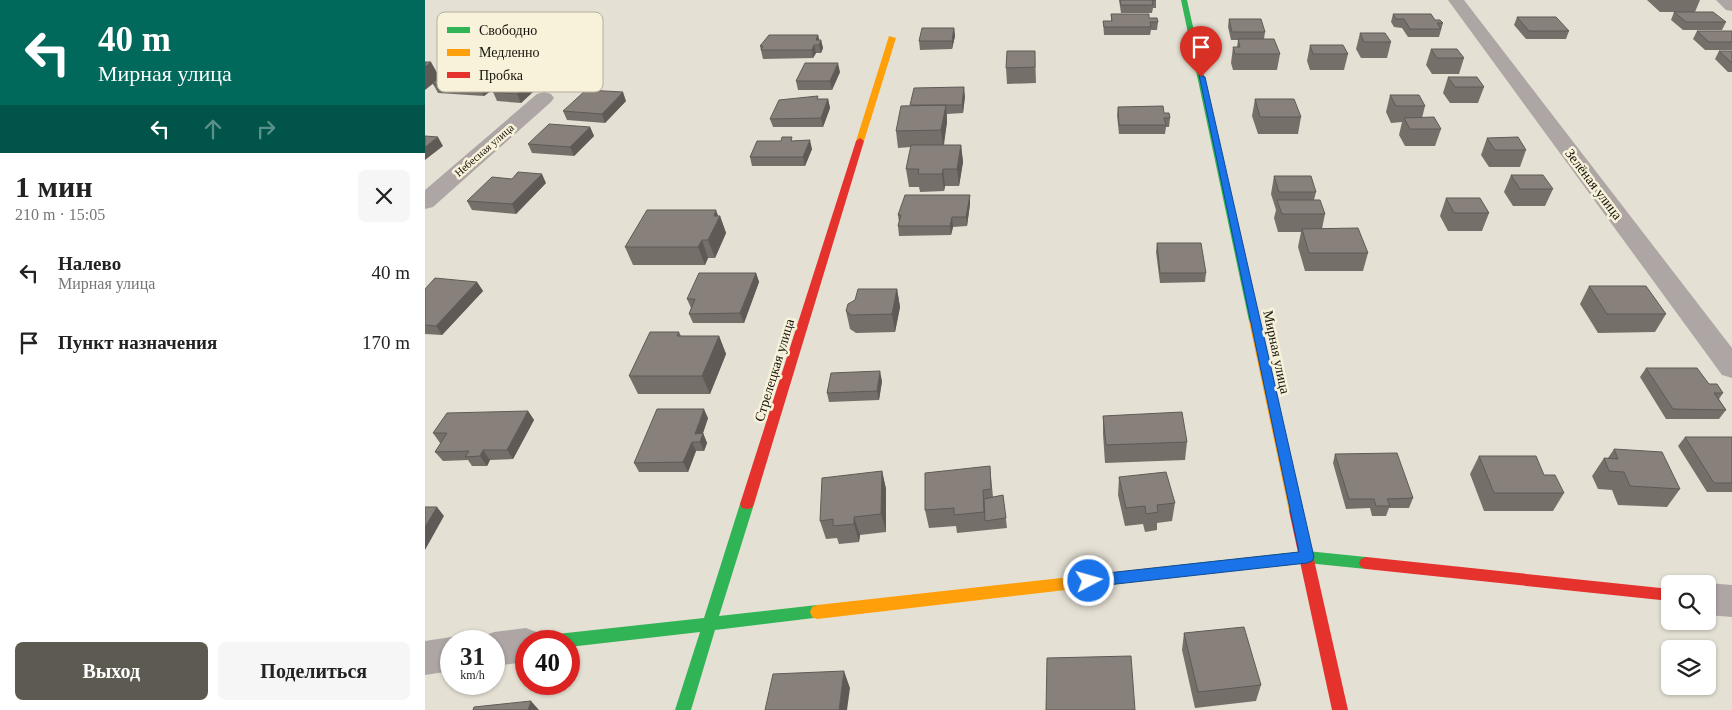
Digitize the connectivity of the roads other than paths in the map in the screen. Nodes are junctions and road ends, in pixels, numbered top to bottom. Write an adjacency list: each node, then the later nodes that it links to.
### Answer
1 (1184, 0): 9 (street, Мирная улица)
2 (1456, 0): 8 (street, Зелёная улица)
3 (1724, 0): 4 (street)
4 (1732, 6)
5 (892, 38): 13 (street, Стрелецкая улица)
6 (543, 98): 7 (street, Небесная улица)
7 (425, 202)
8 (1732, 368)
9 (1307, 557): 10 (street); 13 (street); 18 (street, Мирная улица)
10 (1661, 594)
11 (1716, 600): 12 (street)
12 (1732, 601)
13 (711, 622): 14 (street); 17 (street, Стрелецкая улица)
14 (580, 638)
15 (440, 656): 16 (street)
16 (425, 658)
17 (683, 710)
18 (1340, 710)

